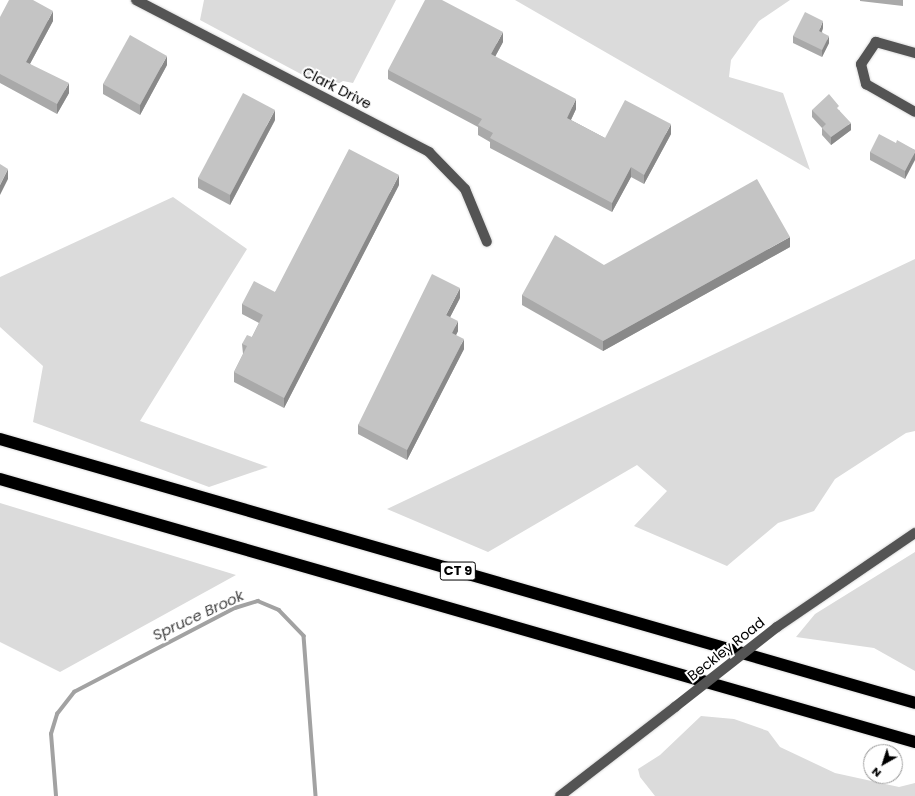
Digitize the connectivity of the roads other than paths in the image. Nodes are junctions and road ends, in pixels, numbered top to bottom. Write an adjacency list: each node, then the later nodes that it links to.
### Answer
1 (136, 0): 4 (street, Clark Drive)
2 (915, 53): 3 (street)
3 (915, 112)
4 (487, 242)
5 (0, 439): 8 (highway, CT 9)
6 (0, 479): 9 (highway)
7 (915, 533): 10 (street, Beckley Road, bridge)
8 (915, 703)
9 (915, 742)
10 (560, 796)

